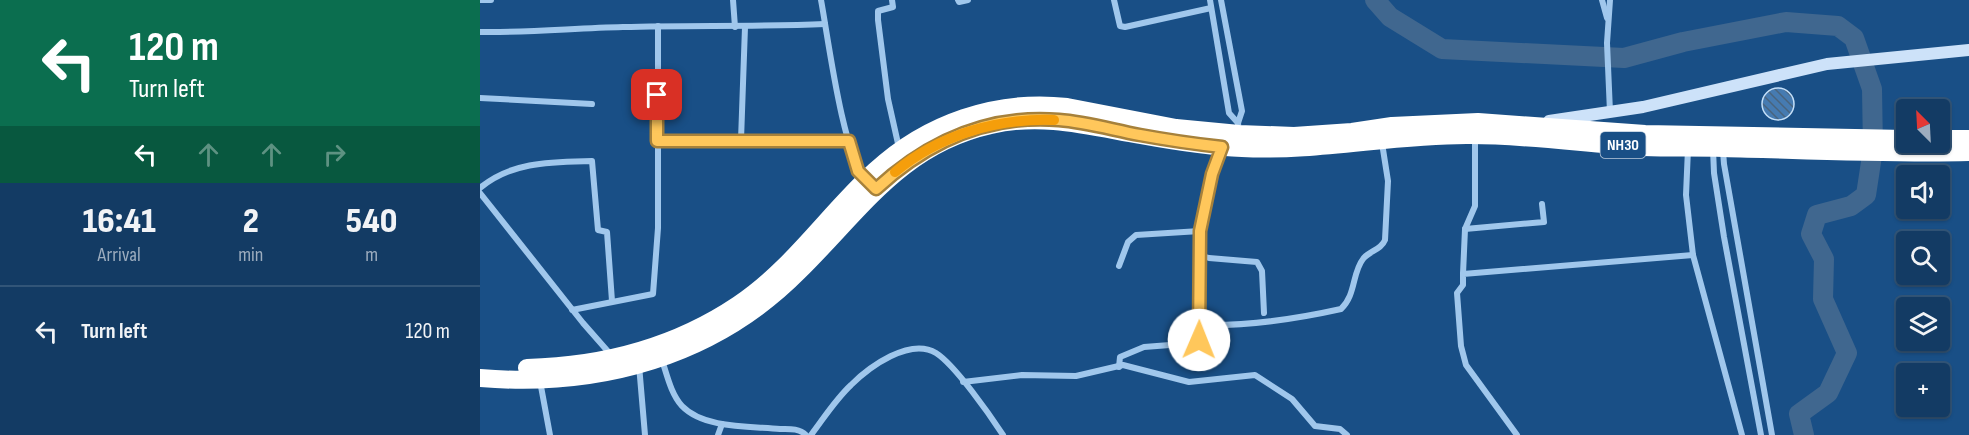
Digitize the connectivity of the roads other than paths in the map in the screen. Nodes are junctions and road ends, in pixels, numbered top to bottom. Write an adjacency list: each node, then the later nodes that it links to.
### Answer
1 (480, 0): 2 (street)
2 (491, 0)
3 (734, 0): 17 (street)
4 (821, 0): 14 (street)
5 (892, 0): 38 (street)
6 (958, 0): 7 (street)
7 (968, 0)
8 (1114, 0): 13 (street)
9 (1210, 0): 13 (street)
10 (1221, 0): 25 (street)
11 (1602, 0): 15 (street)
12 (1610, 0): 15 (street)
13 (1211, 8): 25 (street)
14 (825, 24): 18 (street); 32 (street)
15 (1609, 24): 23 (street)
16 (658, 26): 17 (street); 19 (street); 31 (street)
17 (735, 27): 18 (street)
18 (745, 27): 29 (street)
19 (480, 32)
20 (1969, 50): 23 (street)
21 (480, 99): 22 (street)
22 (592, 104)
23 (1610, 112): 24 (street)
24 (1520, 132): 25 (highway, NH30); 26 (highway, NH30); 33 (highway, NH30); 36 (highway, NH30)
25 (1240, 135): 30 (highway, NH30); 35 (highway, NH30); 38 (highway, NH30)
26 (1475, 135): 30 (highway, NH30); 44 (street)
27 (1950, 139): 28 (highway)
28 (1969, 139)
29 (741, 140): 31 (street); 32 (street)
30 (1382, 140): 53 (street)
31 (657, 141): 50 (street)
32 (849, 141): 40 (street)
33 (1718, 142): 34 (highway, NH30); 36 (highway, NH30); 73 (street); 74 (street)
34 (1896, 146)
35 (1222, 147): 40 (highway, NH30); 45 (street)
36 (1688, 147): 47 (street)
37 (1950, 150): 39 (highway, NH30)
38 (900, 151): 40 (highway, NH30)
39 (1969, 152)
40 (871, 185): 54 (highway, NH30)
41 (480, 188): 50 (street)
42 (480, 193): 51 (street)
43 (1542, 204): 44 (street)
44 (1465, 229): 49 (street)
45 (1200, 231): 46 (street); 48 (street)
46 (1199, 255): 52 (street); 53 (street)
47 (1693, 255): 49 (street); 72 (street)
48 (1119, 266)
49 (1463, 274): 71 (street)
50 (612, 301): 51 (street)
51 (573, 310): 55 (street)
52 (1264, 313)
53 (1199, 327): 58 (street)
54 (659, 352): 55 (highway, NH30); 56 (highway, NH30); 62 (street)
55 (611, 364): 56 (highway, NH30); 57 (highway, NH30); 60 (highway, NH30)
56 (639, 364): 65 (street)
57 (480, 366)
58 (1119, 367): 61 (street); 70 (street)
59 (480, 378): 60 (highway, NH30)
60 (540, 380): 64 (street)
61 (963, 382): 68 (street); 69 (street)
62 (722, 424): 63 (street); 66 (street)
63 (750, 431): 67 (street)
64 (550, 435)
65 (645, 435)
66 (718, 435)
67 (806, 435)
68 (811, 435)
69 (1003, 435)
70 (1347, 435)
71 (1517, 435)
72 (1742, 435)
73 (1761, 435)
74 (1772, 435)

